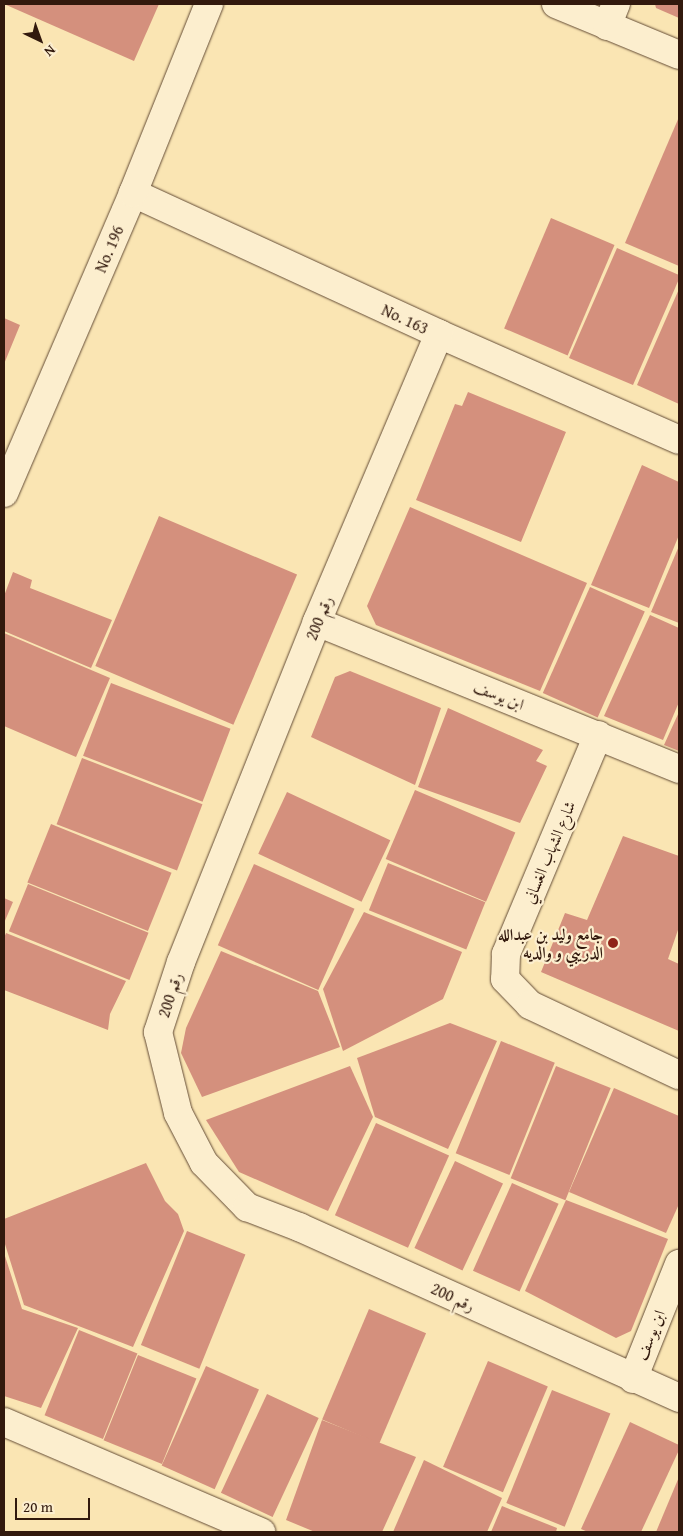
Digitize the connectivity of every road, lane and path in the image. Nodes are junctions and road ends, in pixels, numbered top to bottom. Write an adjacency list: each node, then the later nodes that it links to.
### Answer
1 (209, 4): 5 (street, No. 196)
2 (556, 4): 3 (street)
3 (612, 15): 4 (street)
4 (679, 55)
5 (133, 193): 6 (street, No. 163); 8 (street, No. 196)
6 (439, 334): 7 (street, No. 163); 9 (street, رقم 200)
7 (679, 440)
8 (4, 492)
9 (317, 622): 10 (street, ابن يوسف); 14 (street, رقم 200)
10 (598, 735): 11 (street, ابن يوسف); 12 (street, شارع الشهاب الغساني)
11 (679, 769)
12 (679, 1075)
13 (679, 1264): 14 (street, ابن يوسف)
14 (633, 1379): 15 (street, رقم 200)
15 (679, 1398)
16 (4, 1422): 17 (street)
17 (261, 1532)

